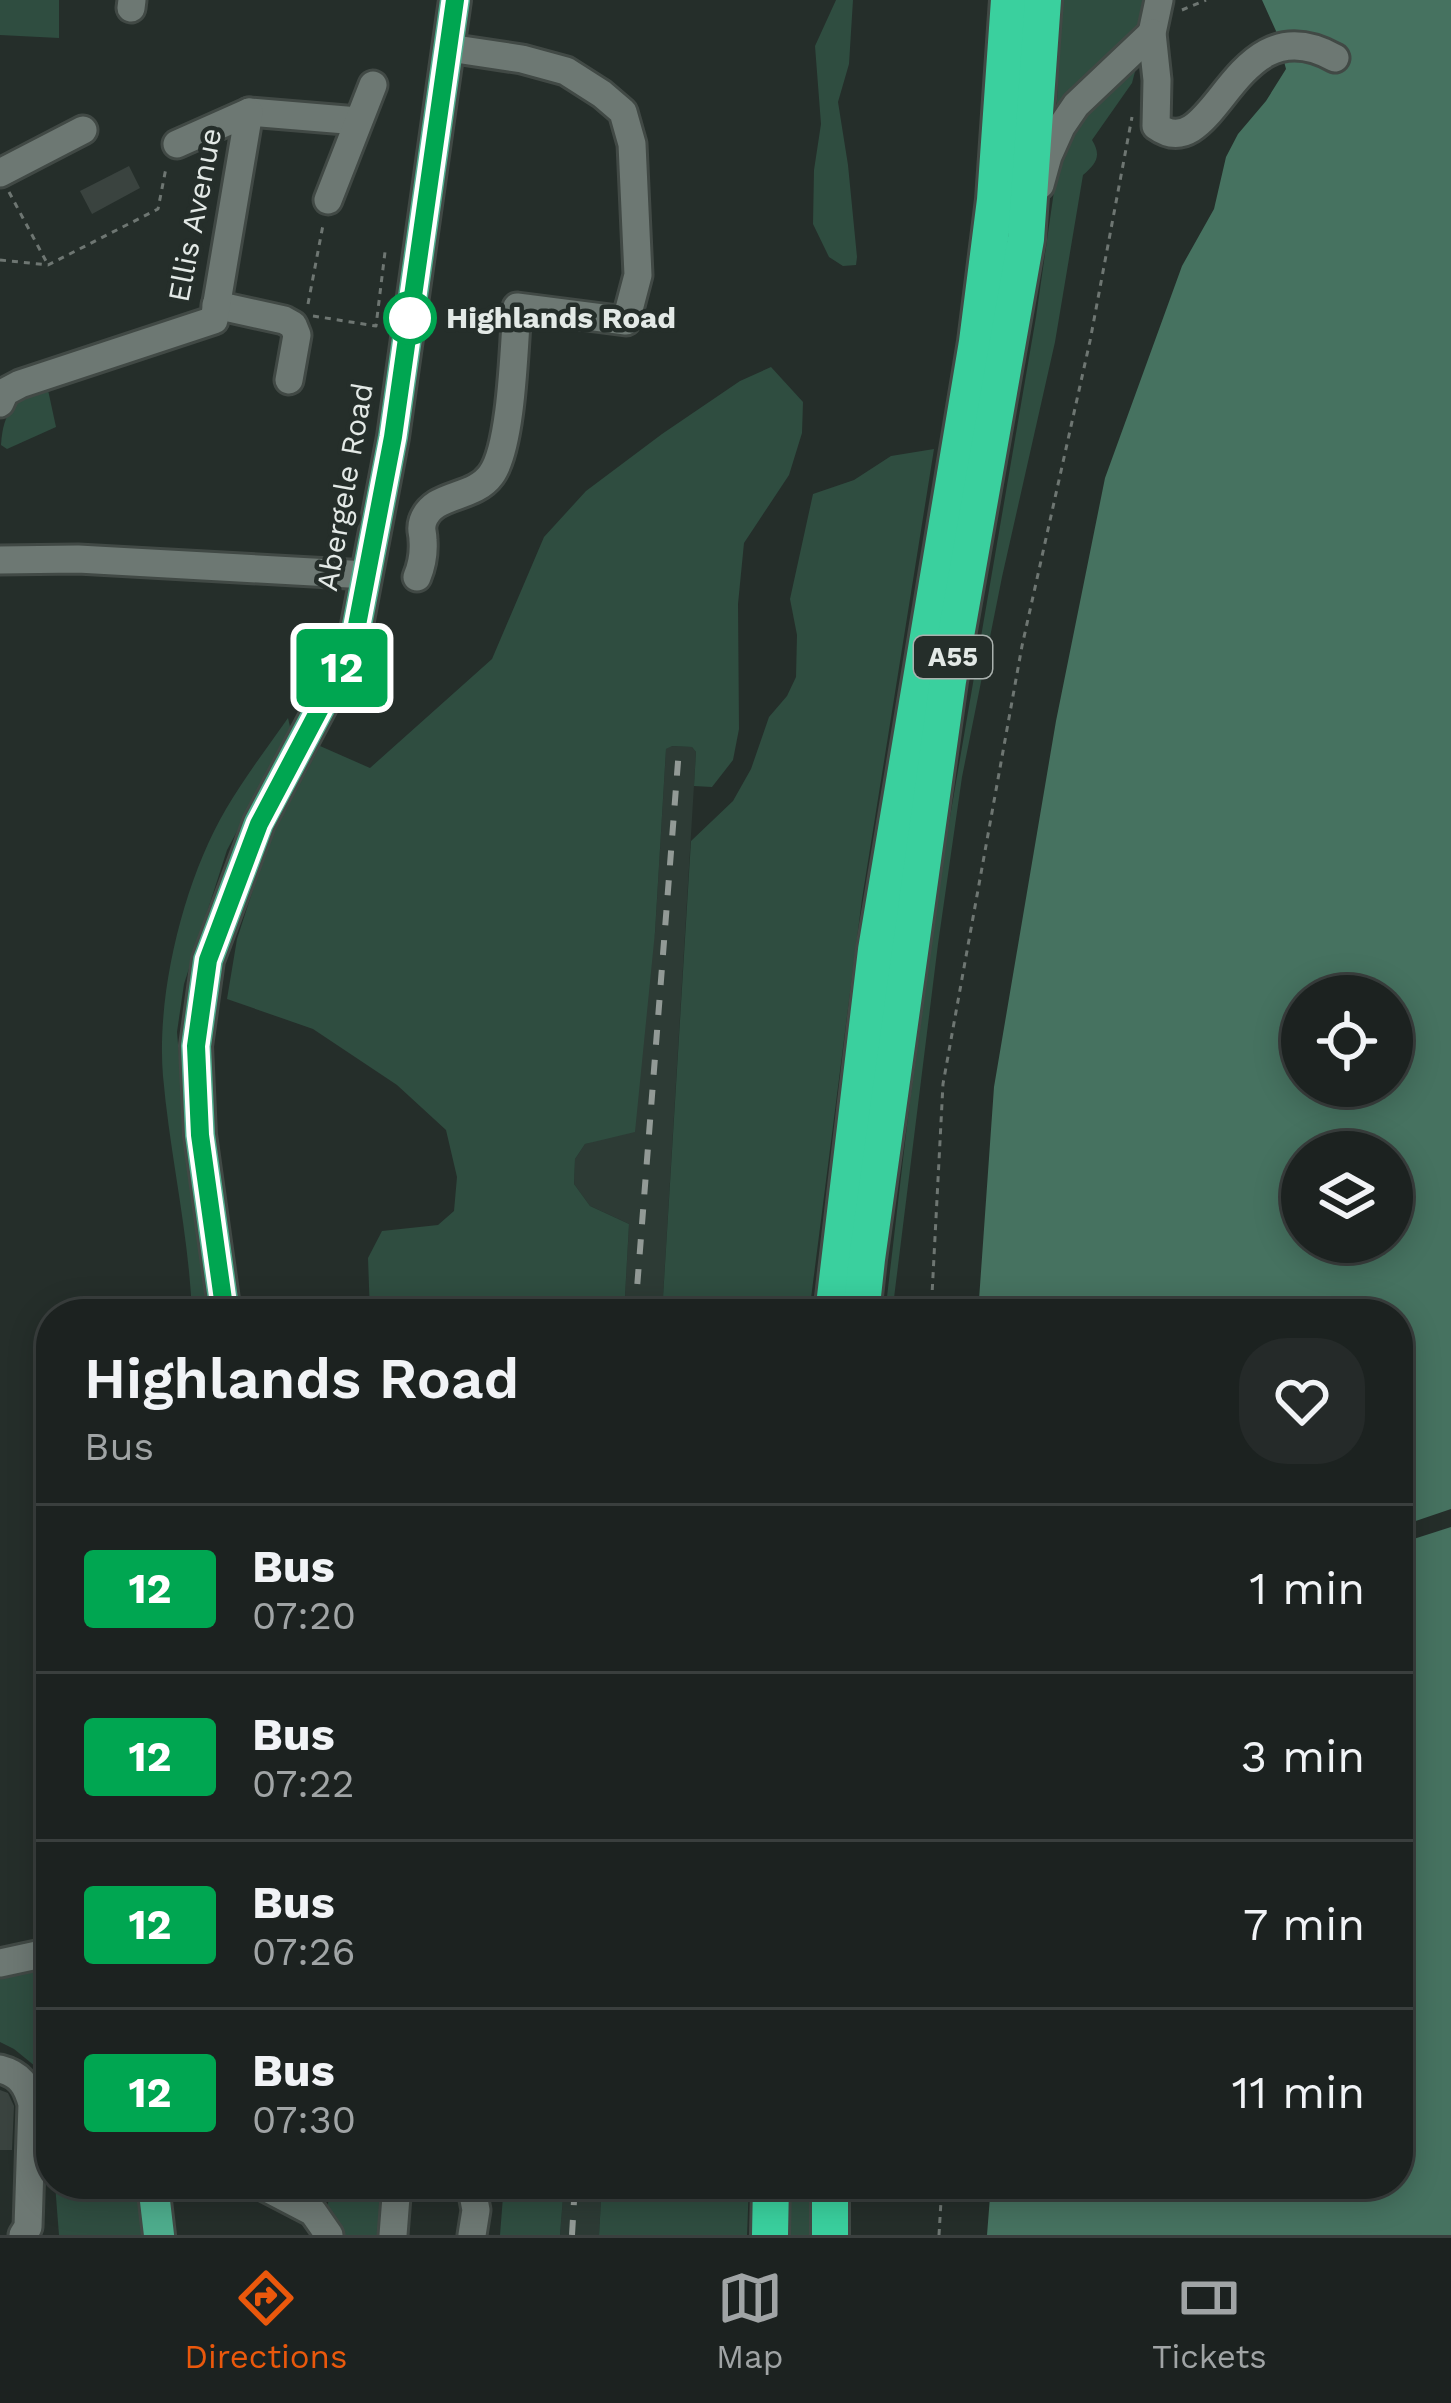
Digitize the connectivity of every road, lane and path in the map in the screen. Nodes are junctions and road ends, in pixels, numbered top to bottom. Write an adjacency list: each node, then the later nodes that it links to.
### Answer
1 (455, 0): 6 (main road, Abergele Road)
2 (1009, 0): 27 (highway, A55)
3 (1043, 0): 16 (highway, A55)
4 (1159, 0): 5 (street)
5 (1153, 33): 7 (street); 16 (street)
6 (449, 48): 24 (main road, Abergele Road); 25 (street)
7 (1335, 58)
8 (373, 85): 11 (street)
9 (249, 112): 11 (street, Ellis Avenue); 13 (street, Ellis Avenue); 20 (street, Ellis Avenue)
10 (1132, 114): 29 (path)
11 (358, 121): 15 (street)
12 (83, 130): 14 (street)
13 (177, 144): 19 (path)
14 (5, 183): 19 (path)
15 (328, 200): 17 (path)
16 (1026, 239): 28 (highway, A55)
17 (385, 252)
18 (0, 260): 19 (path)
19 (48, 265)
20 (216, 305): 21 (street); 22 (street, Ellis Avenue)
21 (289, 380)
22 (2, 394)
23 (0, 560): 24 (street)
24 (367, 574): 26 (main road, Abergele Road)
25 (417, 577)
26 (223, 1299)
27 (835, 1299)
28 (863, 1299)
29 (932, 1299)
30 (36, 1955): 31 (street)
31 (0, 1963)
32 (0, 2069): 40 (street)
33 (155, 2199): 41 (main road)
34 (288, 2199): 42 (street)
35 (396, 2199): 43 (street)
36 (474, 2199): 44 (street)
37 (771, 2199): 45 (highway)
38 (830, 2199): 46 (highway)
39 (941, 2199): 47 (path)
40 (23, 2235)
41 (159, 2235)
42 (329, 2235)
43 (393, 2235)
44 (472, 2235)
45 (770, 2235)
46 (830, 2235)
47 (939, 2235)

